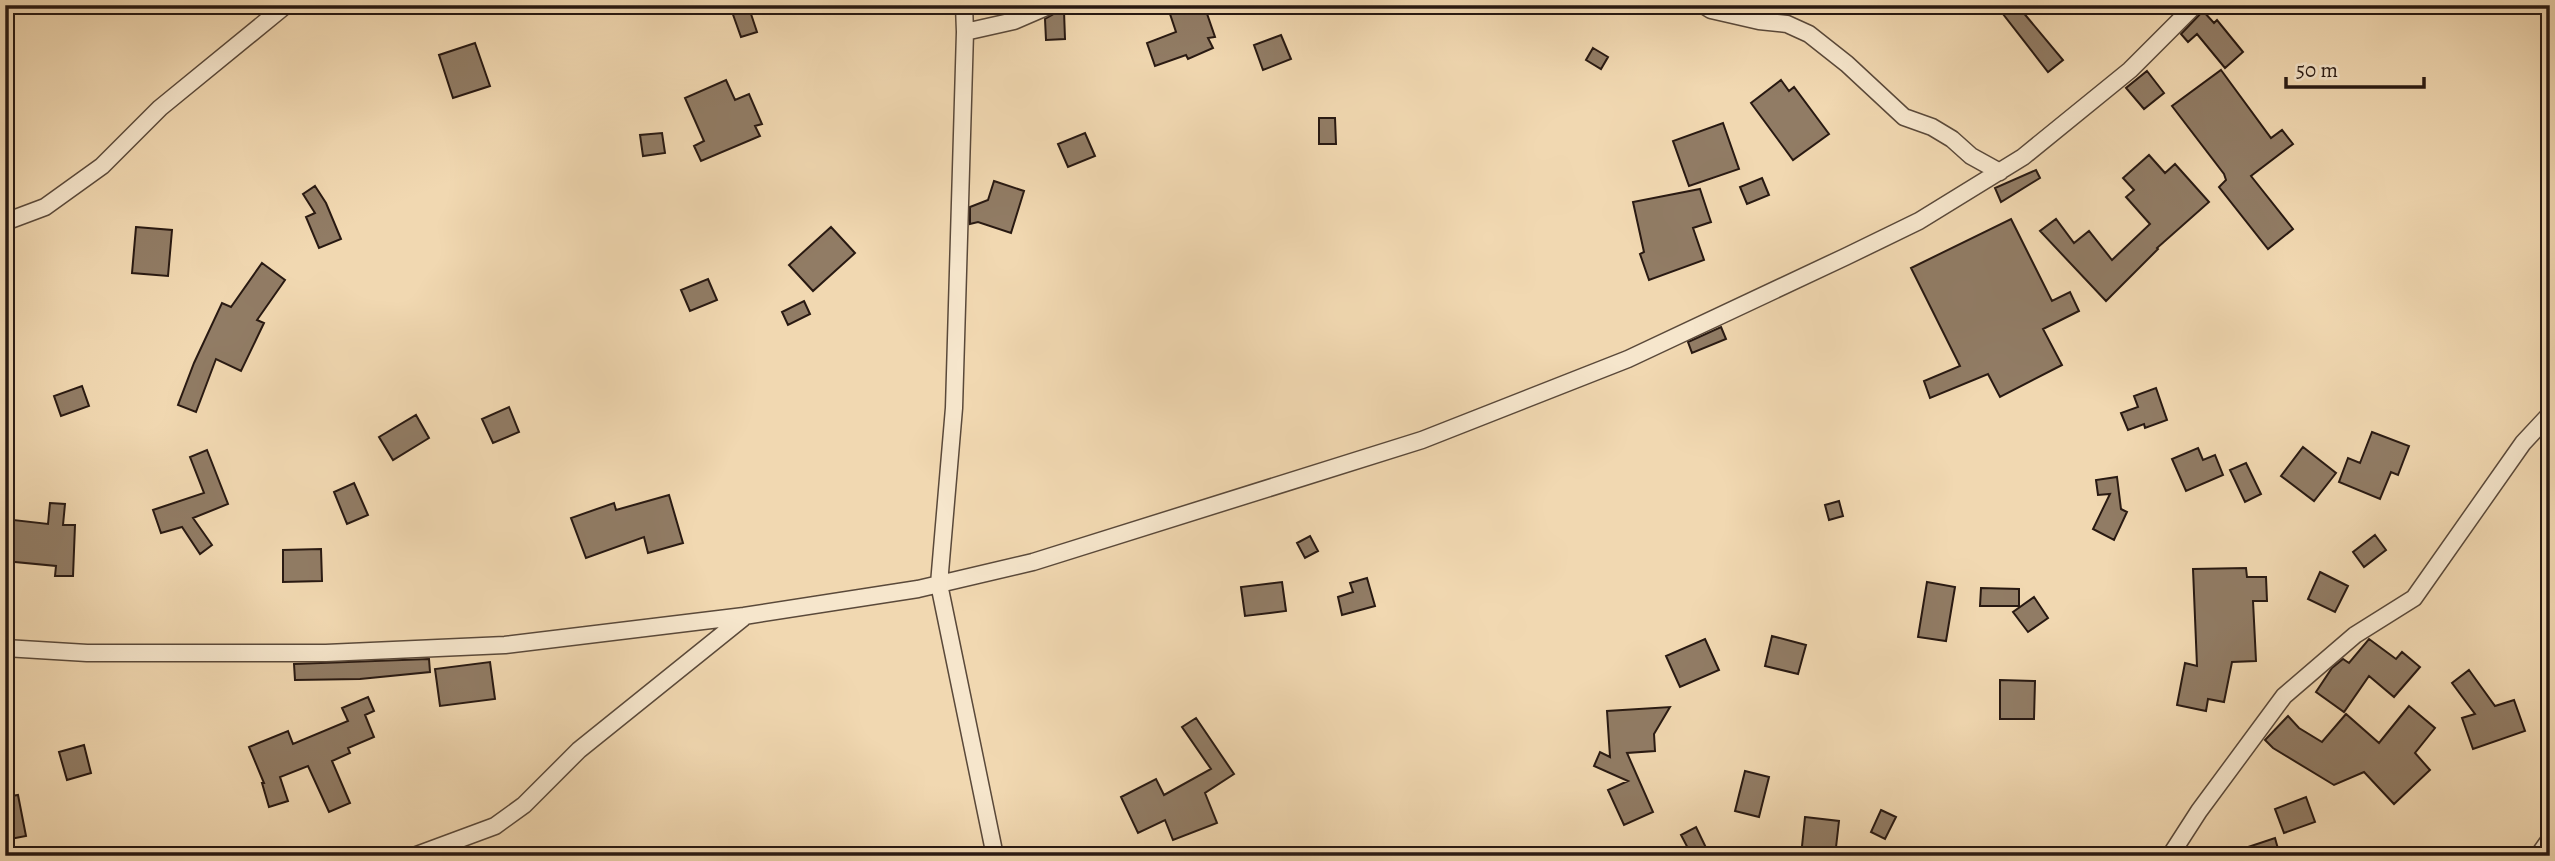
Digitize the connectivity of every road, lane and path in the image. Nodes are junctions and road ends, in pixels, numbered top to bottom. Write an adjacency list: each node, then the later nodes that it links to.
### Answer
1 (286, 5): 6 (street)
2 (964, 5): 7 (street)
3 (1051, 5): 7 (street)
4 (1703, 5): 8 (street)
5 (2195, 5): 8 (street)
6 (268, 12): 9 (street)
7 (965, 32): 11 (street)
8 (2000, 172): 11 (street)
9 (5, 222)
10 (2550, 414): 17 (street)
11 (939, 584): 12 (street); 16 (street)
12 (744, 616): 13 (street); 15 (street)
13 (5, 648)
14 (2550, 839): 18 (street)
15 (414, 856)
16 (995, 856)
17 (2170, 856)
18 (2538, 856)

